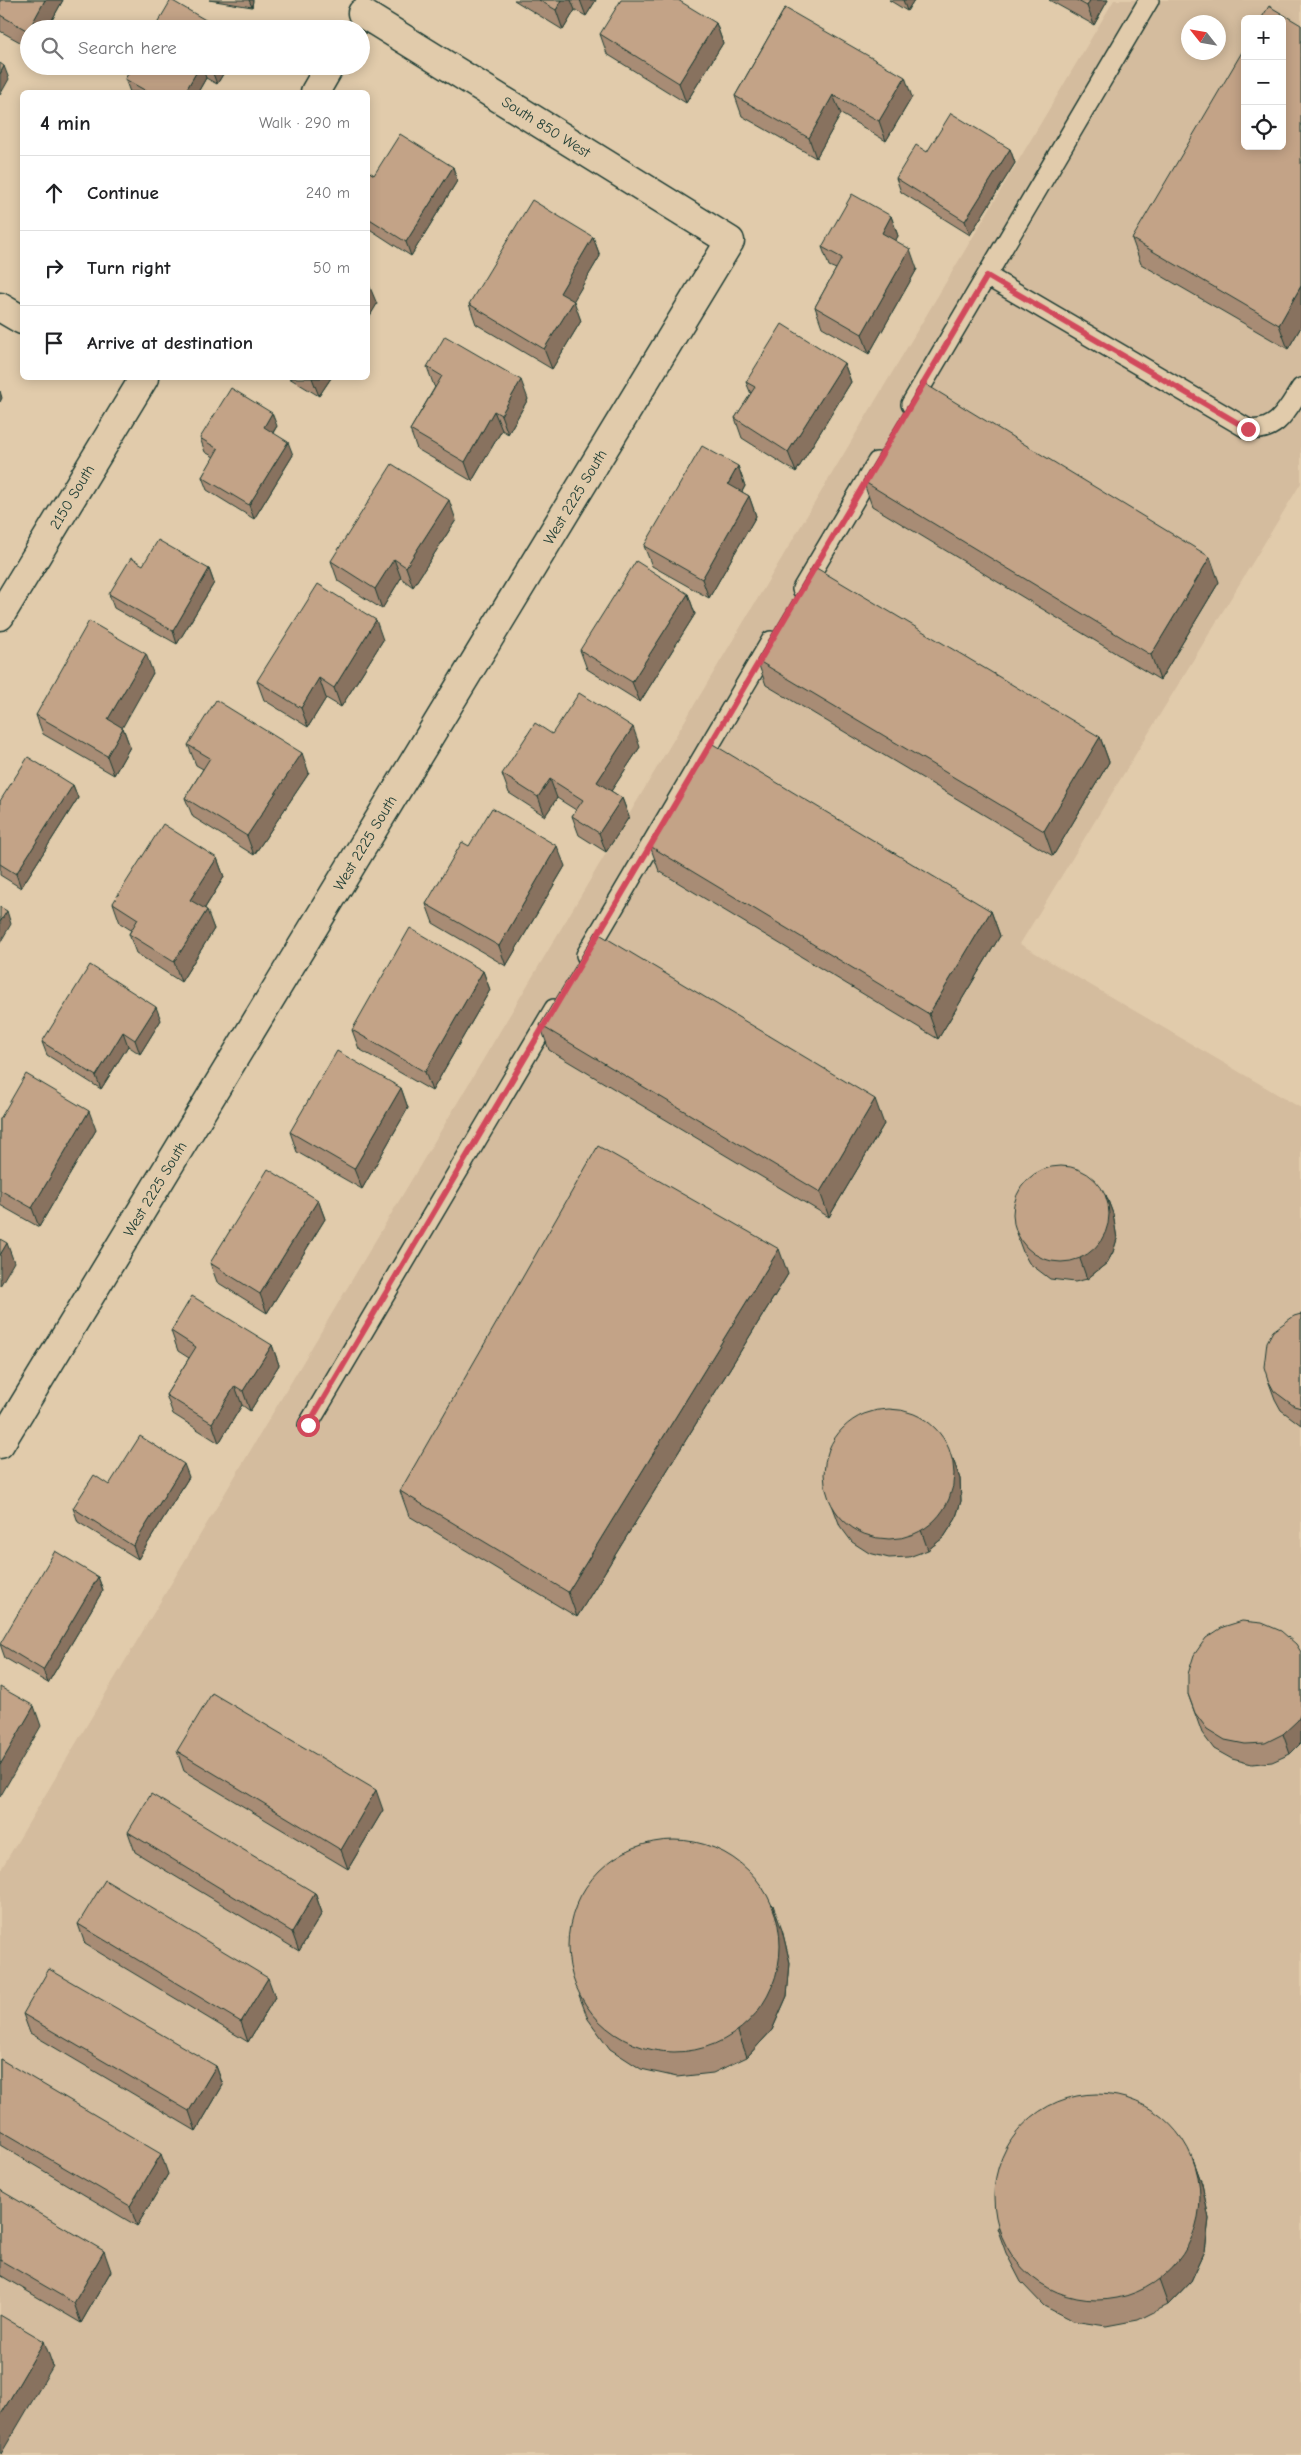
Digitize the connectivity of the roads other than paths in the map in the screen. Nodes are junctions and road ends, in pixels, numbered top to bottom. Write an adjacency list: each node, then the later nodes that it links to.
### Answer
1 (1149, 0): 6 (lane)
2 (361, 14): 5 (street, South 850 West)
3 (324, 75): 4 (street)
4 (315, 90)
5 (730, 241): 19 (street, West 2225 South)
6 (987, 276): 10 (lane); 11 (lane)
7 (0, 308): 8 (street)
8 (20, 319)
9 (135, 381): 14 (street, 2150 South)
10 (1301, 388)
11 (901, 422)
12 (885, 447): 13 (lane)
13 (794, 602)
14 (0, 616)
15 (779, 627): 16 (lane)
16 (576, 970)
17 (561, 996): 18 (lane)
18 (308, 1425)
19 (0, 1444)

